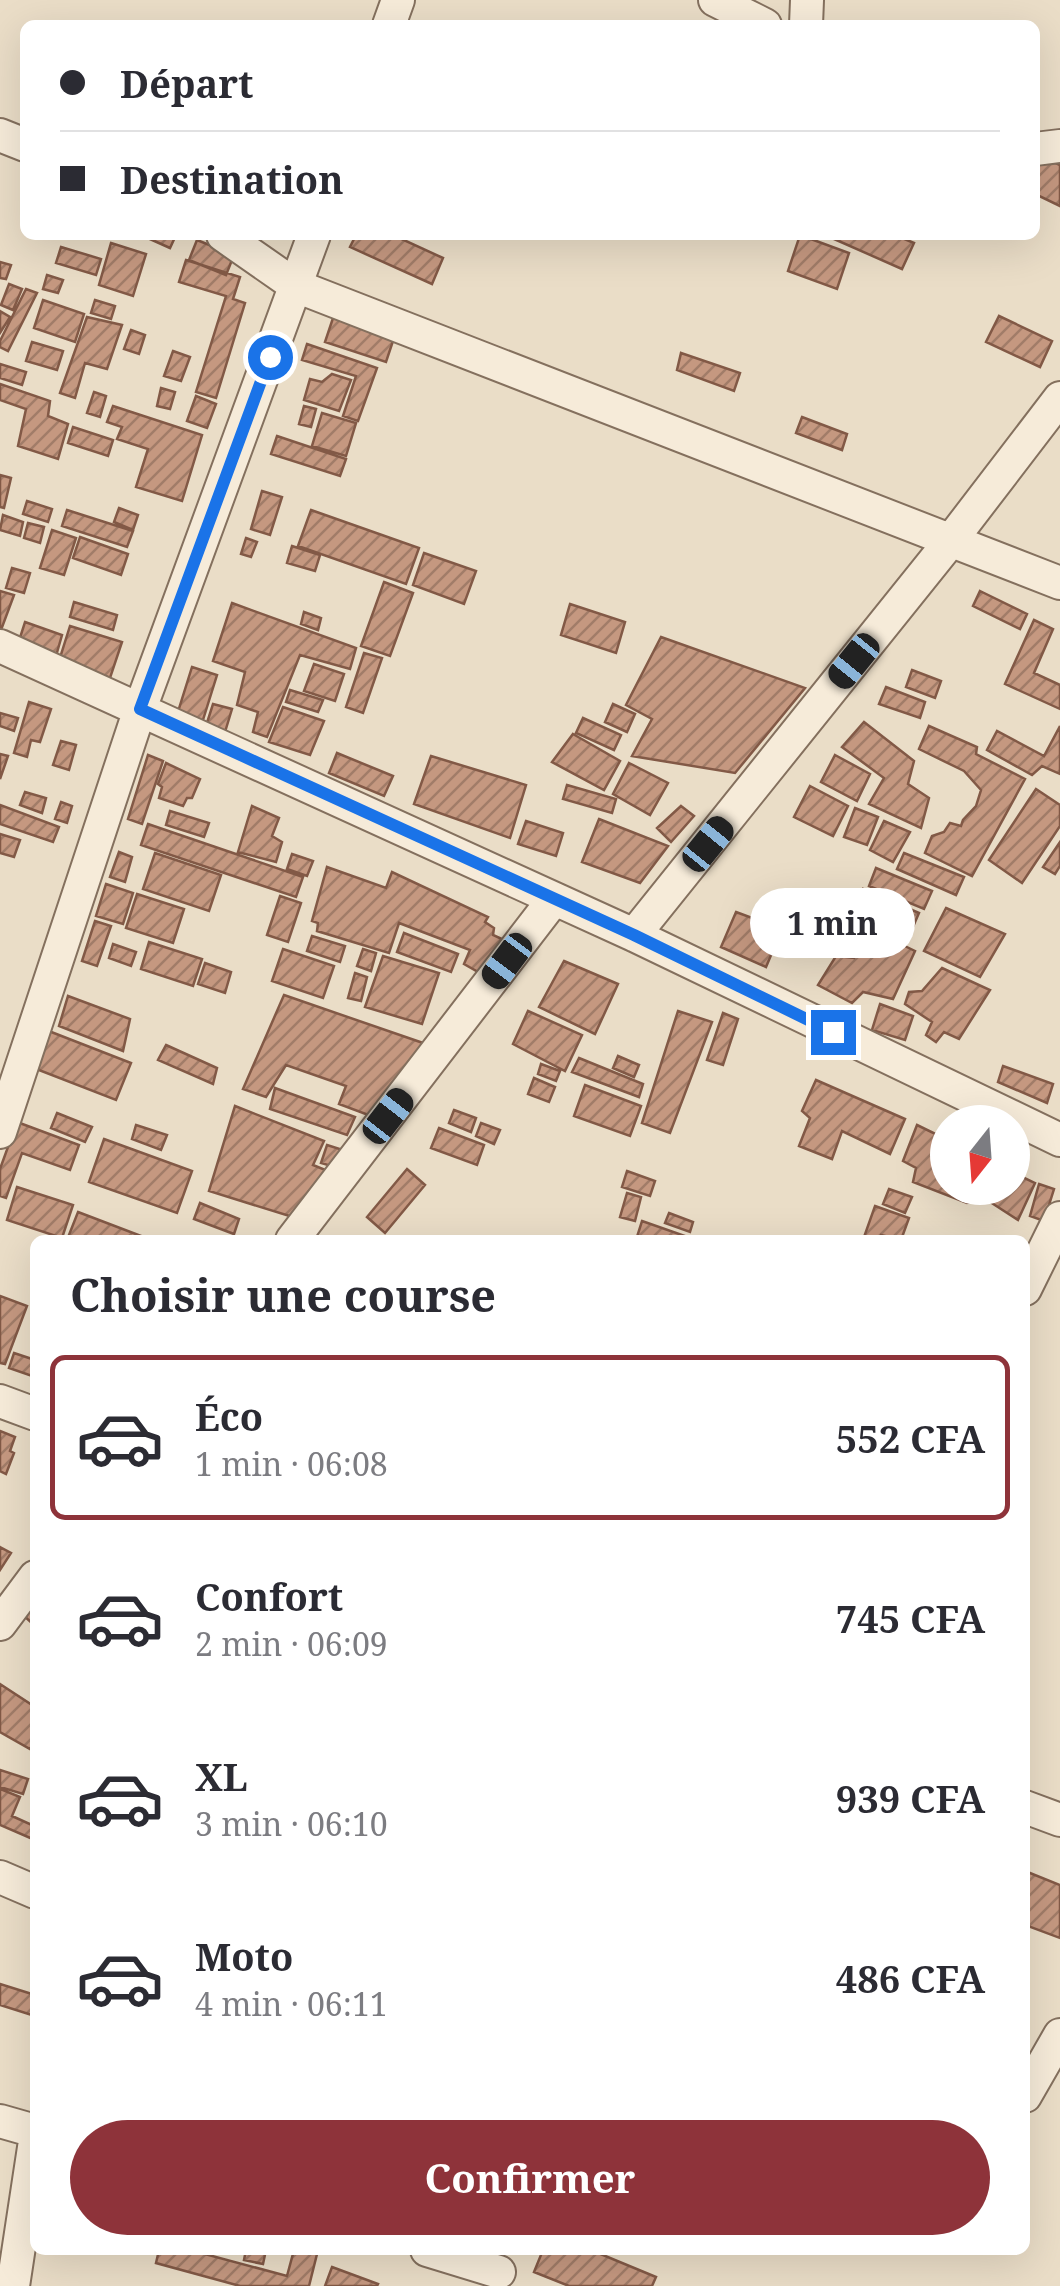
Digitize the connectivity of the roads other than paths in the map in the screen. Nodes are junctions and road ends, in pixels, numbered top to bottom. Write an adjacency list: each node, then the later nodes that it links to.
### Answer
1 (715, 0): 2 (street)
2 (756, 20)
3 (231, 240): 5 (street)
4 (312, 240): 5 (street)
5 (296, 286): 7 (street); 10 (street)
6 (1060, 398): 7 (street)
7 (952, 539): 8 (street); 12 (street)
8 (1060, 583)
9 (0, 646): 10 (street)
10 (140, 709): 11 (street); 13 (street)
11 (554, 899): 12 (street); 16 (street)
12 (634, 935): 14 (street)
13 (0, 1132)
14 (1060, 1140)
15 (1060, 1218): 17 (street)
16 (296, 1235)
17 (1030, 1279)
18 (0, 1401): 19 (street)
19 (30, 1412)
20 (30, 1584): 21 (street)
21 (0, 1624)
22 (1030, 1809): 23 (street)
23 (1060, 1820)
24 (0, 1877): 25 (street)
25 (30, 1890)
26 (1060, 2035): 27 (street)
27 (1030, 2087)
28 (0, 2122): 29 (street)
29 (30, 2131)
30 (30, 2176): 33 (street)
31 (446, 2255): 32 (street)
32 (501, 2269)
33 (14, 2286)

